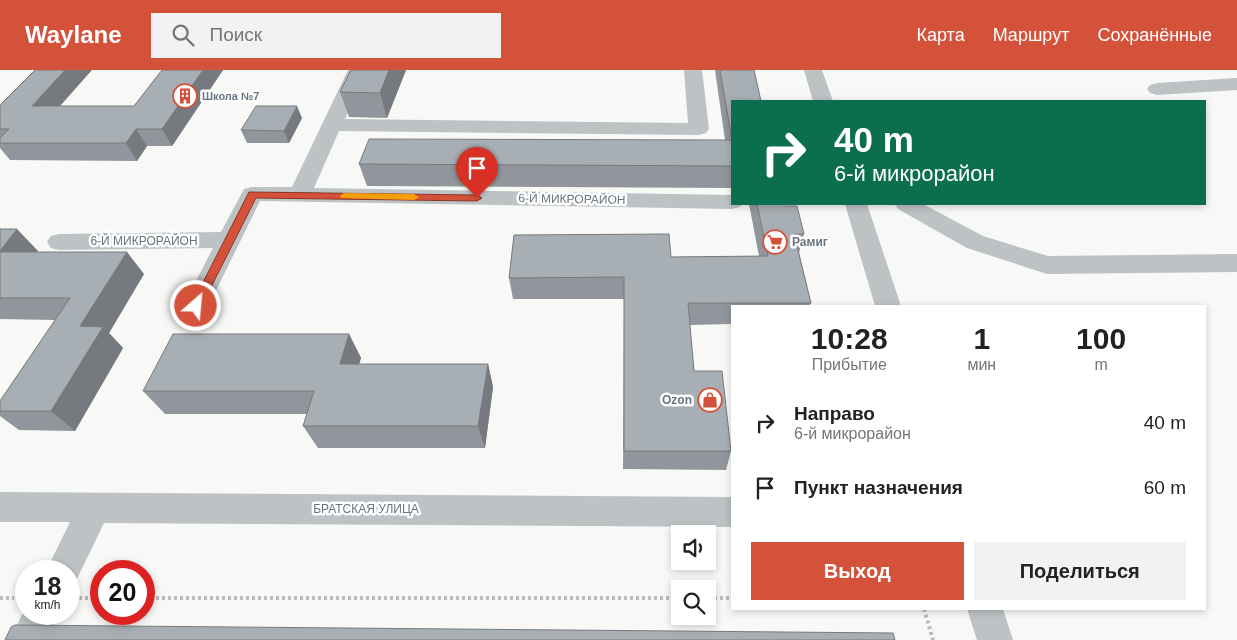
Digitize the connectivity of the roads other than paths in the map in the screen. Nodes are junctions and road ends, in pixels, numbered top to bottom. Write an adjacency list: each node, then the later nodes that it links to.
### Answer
1 (357, 70): 7 (street)
2 (693, 70): 7 (street)
3 (813, 70): 6 (street)
4 (1237, 84): 5 (street)
5 (1157, 89)
6 (823, 100)
7 (331, 125): 8 (street)
8 (300, 195): 9 (street, 6-Й МИКРОРАЙОН); 12 (street, 6-Й МИКРОРАЙОН)
9 (731, 202)
10 (856, 205): 15 (street)
11 (908, 205): 14 (street)
12 (229, 240): 13 (street, 6-Й МИКРОРАЙОН); 16 (street, 6-Й МИКРОРАЙОН)
13 (59, 242)
14 (1237, 263)
15 (888, 305)
16 (196, 306)
17 (0, 506): 18 (street, БРАТСКАЯ УЛИЦА)
18 (95, 507): 19 (street, БРАТСКАЯ УЛИЦА); 20 (street)
19 (731, 512)
20 (68, 560)
21 (985, 610): 24 (street)
22 (36, 625): 23 (street)
23 (28, 640)
24 (995, 640)

